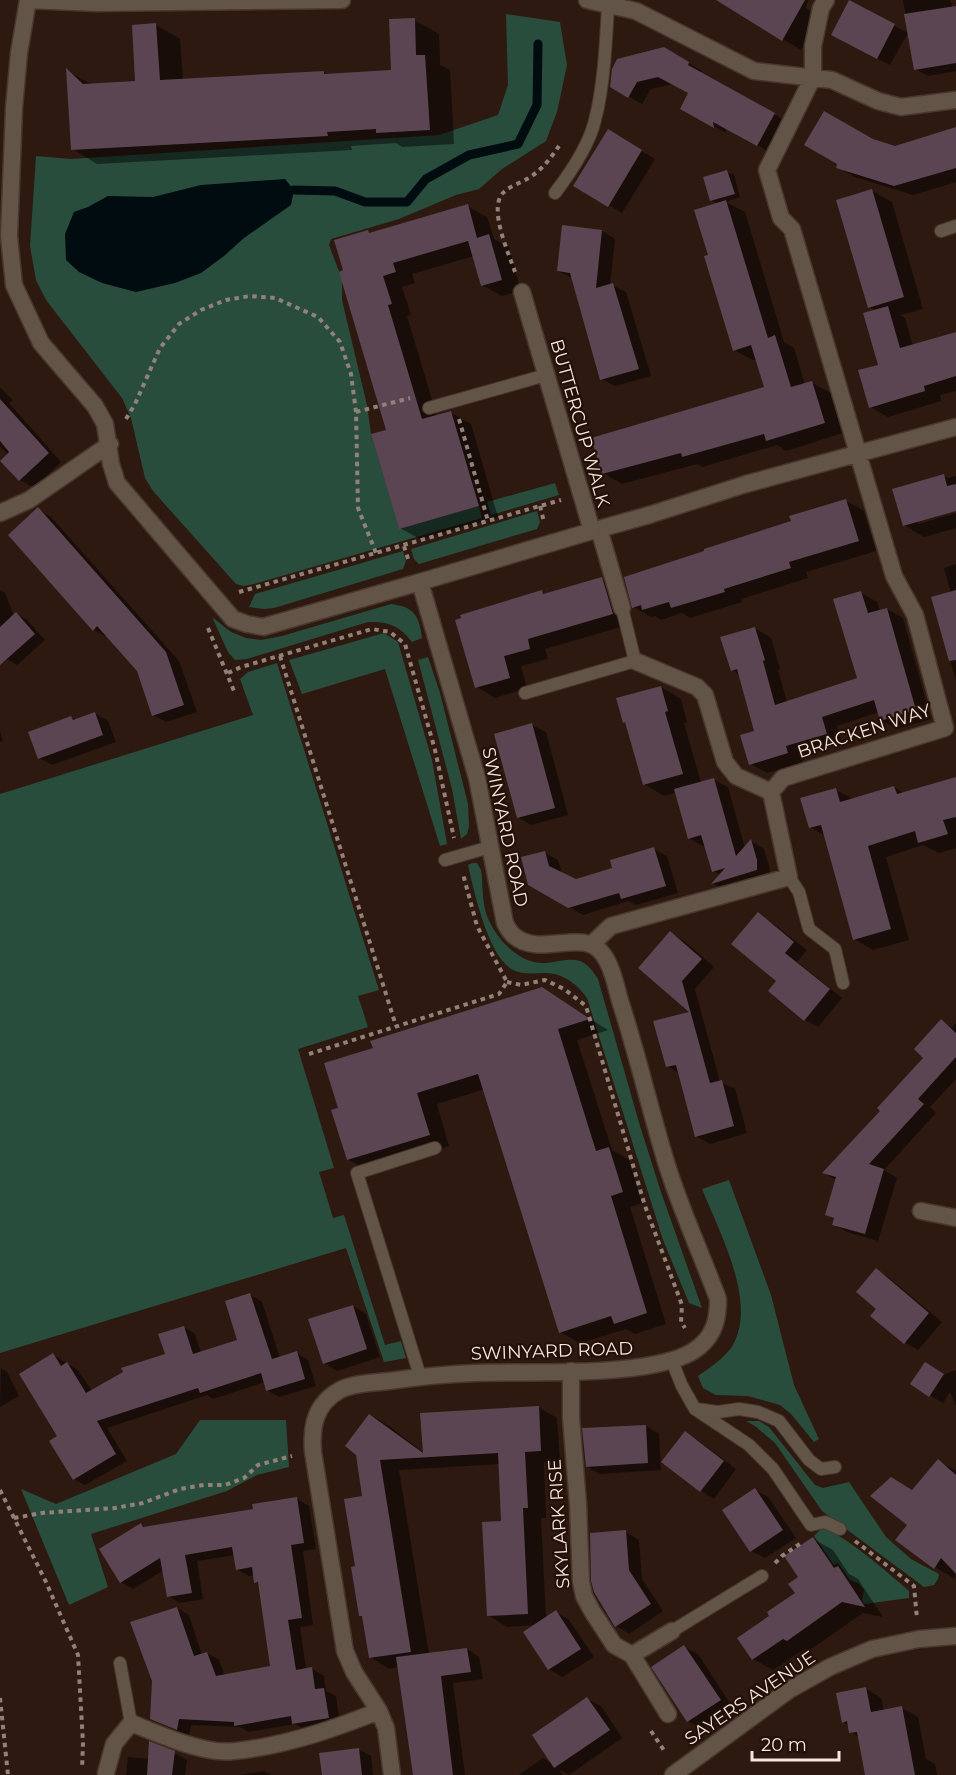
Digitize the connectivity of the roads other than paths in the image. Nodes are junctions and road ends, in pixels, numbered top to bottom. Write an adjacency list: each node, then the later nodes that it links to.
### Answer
1 (28, 0): 5 (street); 12 (street)
2 (342, 0): 5 (street)
3 (587, 0): 6 (street)
4 (826, 0): 7 (street)
5 (150, 1)
6 (608, 5): 7 (street); 9 (lane)
7 (813, 77): 8 (street); 18 (street, BRACKEN WAY)
8 (956, 100)
9 (555, 193)
10 (956, 226): 11 (lane)
11 (941, 231)
12 (4, 236): 17 (street)
13 (522, 292): 14 (street, BUTTERCUP WALK)
14 (546, 375): 15 (lane); 20 (street, BUTTERCUP WALK)
15 (429, 408)
16 (956, 427): 18 (street)
17 (110, 444): 19 (street); 21 (street)
18 (859, 454): 20 (street); 25 (street, BRACKEN WAY)
19 (0, 513)
20 (596, 530): 21 (street, BUTTERCUP WALK); 22 (street)
21 (420, 582): 27 (street, SWINYARD ROAD)
22 (622, 609): 23 (lane)
23 (635, 661): 24 (lane); 26 (street)
24 (525, 693)
25 (950, 727): 26 (street, BRACKEN WAY)
26 (771, 792): 29 (street)
27 (490, 847): 28 (lane); 30 (street, SWINYARD ROAD)
28 (451, 858)
29 (789, 877): 30 (street); 31 (lane)
30 (592, 944): 35 (street, SWINYARD ROAD)
31 (843, 983)
32 (435, 1148): 37 (lane)
33 (921, 1211): 34 (street)
34 (956, 1218)
35 (672, 1361): 36 (street, SWINYARD ROAD); 38 (lane)
36 (571, 1371): 37 (street, SWINYARD ROAD); 44 (street, SKYLARK RISE)
37 (420, 1376): 46 (street, SWINYARD ROAD)
38 (695, 1409): 39 (lane); 40 (lane)
39 (835, 1467)
40 (840, 1529)
41 (762, 1576): 42 (lane)
42 (672, 1631): 44 (street)
43 (956, 1636): 49 (street, SAYERS AVENUE)
44 (632, 1656): 47 (street, SKYLARK RISE)
45 (120, 1663): 48 (lane)
46 (379, 1712): 48 (street); 51 (street, SWINYARD ROAD)
47 (668, 1714)
48 (131, 1723): 50 (street)
49 (675, 1773)
50 (106, 1774)
51 (392, 1775)

